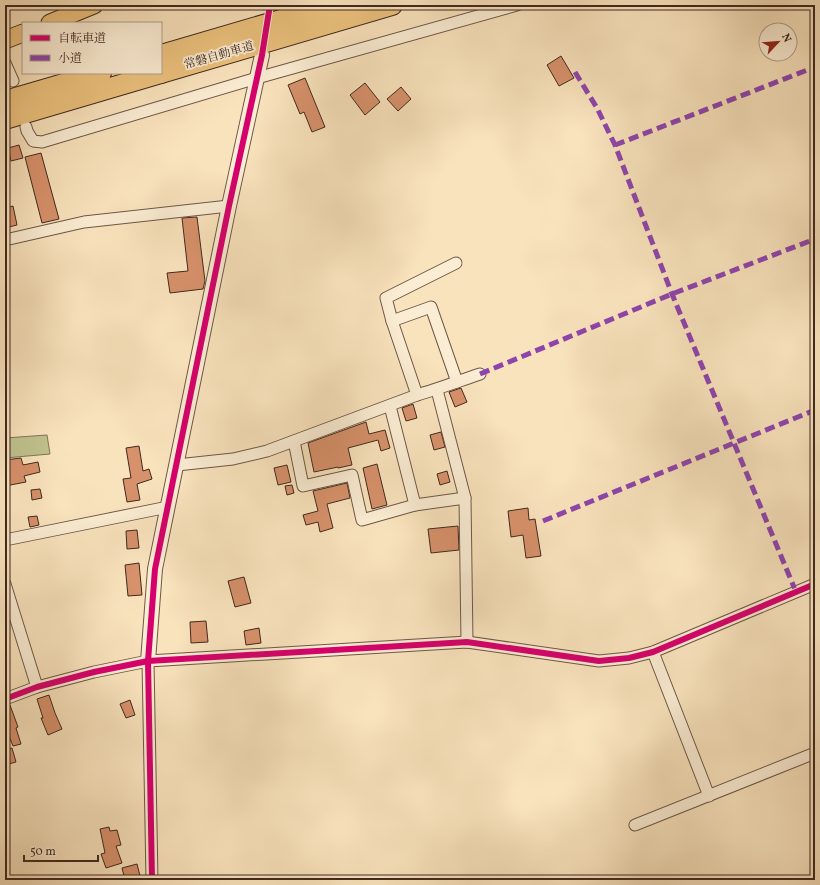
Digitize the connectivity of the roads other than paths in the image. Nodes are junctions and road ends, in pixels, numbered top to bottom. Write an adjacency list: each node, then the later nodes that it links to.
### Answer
1 (94, 5): 5 (main road)
2 (332, 5): 9 (highway, 常磐自動車道)
3 (392, 5): 11 (highway, 常磐自動車道)
4 (517, 5): 14 (street)
5 (52, 22)
6 (22, 33): 7 (main road)
7 (5, 40)
8 (262, 54): 14 (street)
9 (162, 55)
10 (5, 63): 15 (street)
11 (162, 73)
12 (98, 74): 16 (highway)
13 (158, 74): 17 (highway, 常磐自動車道)
14 (257, 78): 18 (street); 19 (street)
15 (13, 81)
16 (5, 101)
17 (5, 119)
18 (26, 127)
19 (229, 206): 20 (street); 29 (street)
20 (5, 240)
21 (456, 263): 22 (street)
22 (392, 321): 24 (street); 26 (street)
23 (480, 374): 24 (street)
24 (457, 382): 25 (street)
25 (437, 390): 26 (street); 30 (street)
26 (416, 395): 27 (street)
27 (390, 406): 28 (street); 31 (street)
28 (294, 441): 29 (street); 31 (street)
29 (177, 465): 32 (street)
30 (465, 498): 31 (street); 36 (street)
31 (415, 505)
32 (168, 507): 33 (street); 38 (street)
33 (5, 540)
34 (5, 584): 39 (street)
35 (815, 584): 37 (street)
36 (467, 642): 37 (street); 38 (street)
37 (652, 652): 42 (street)
38 (148, 662): 39 (street); 44 (street)
39 (38, 687): 40 (street)
40 (5, 699)
41 (815, 753): 42 (street)
42 (709, 796): 43 (street)
43 (636, 825)
44 (152, 880)

